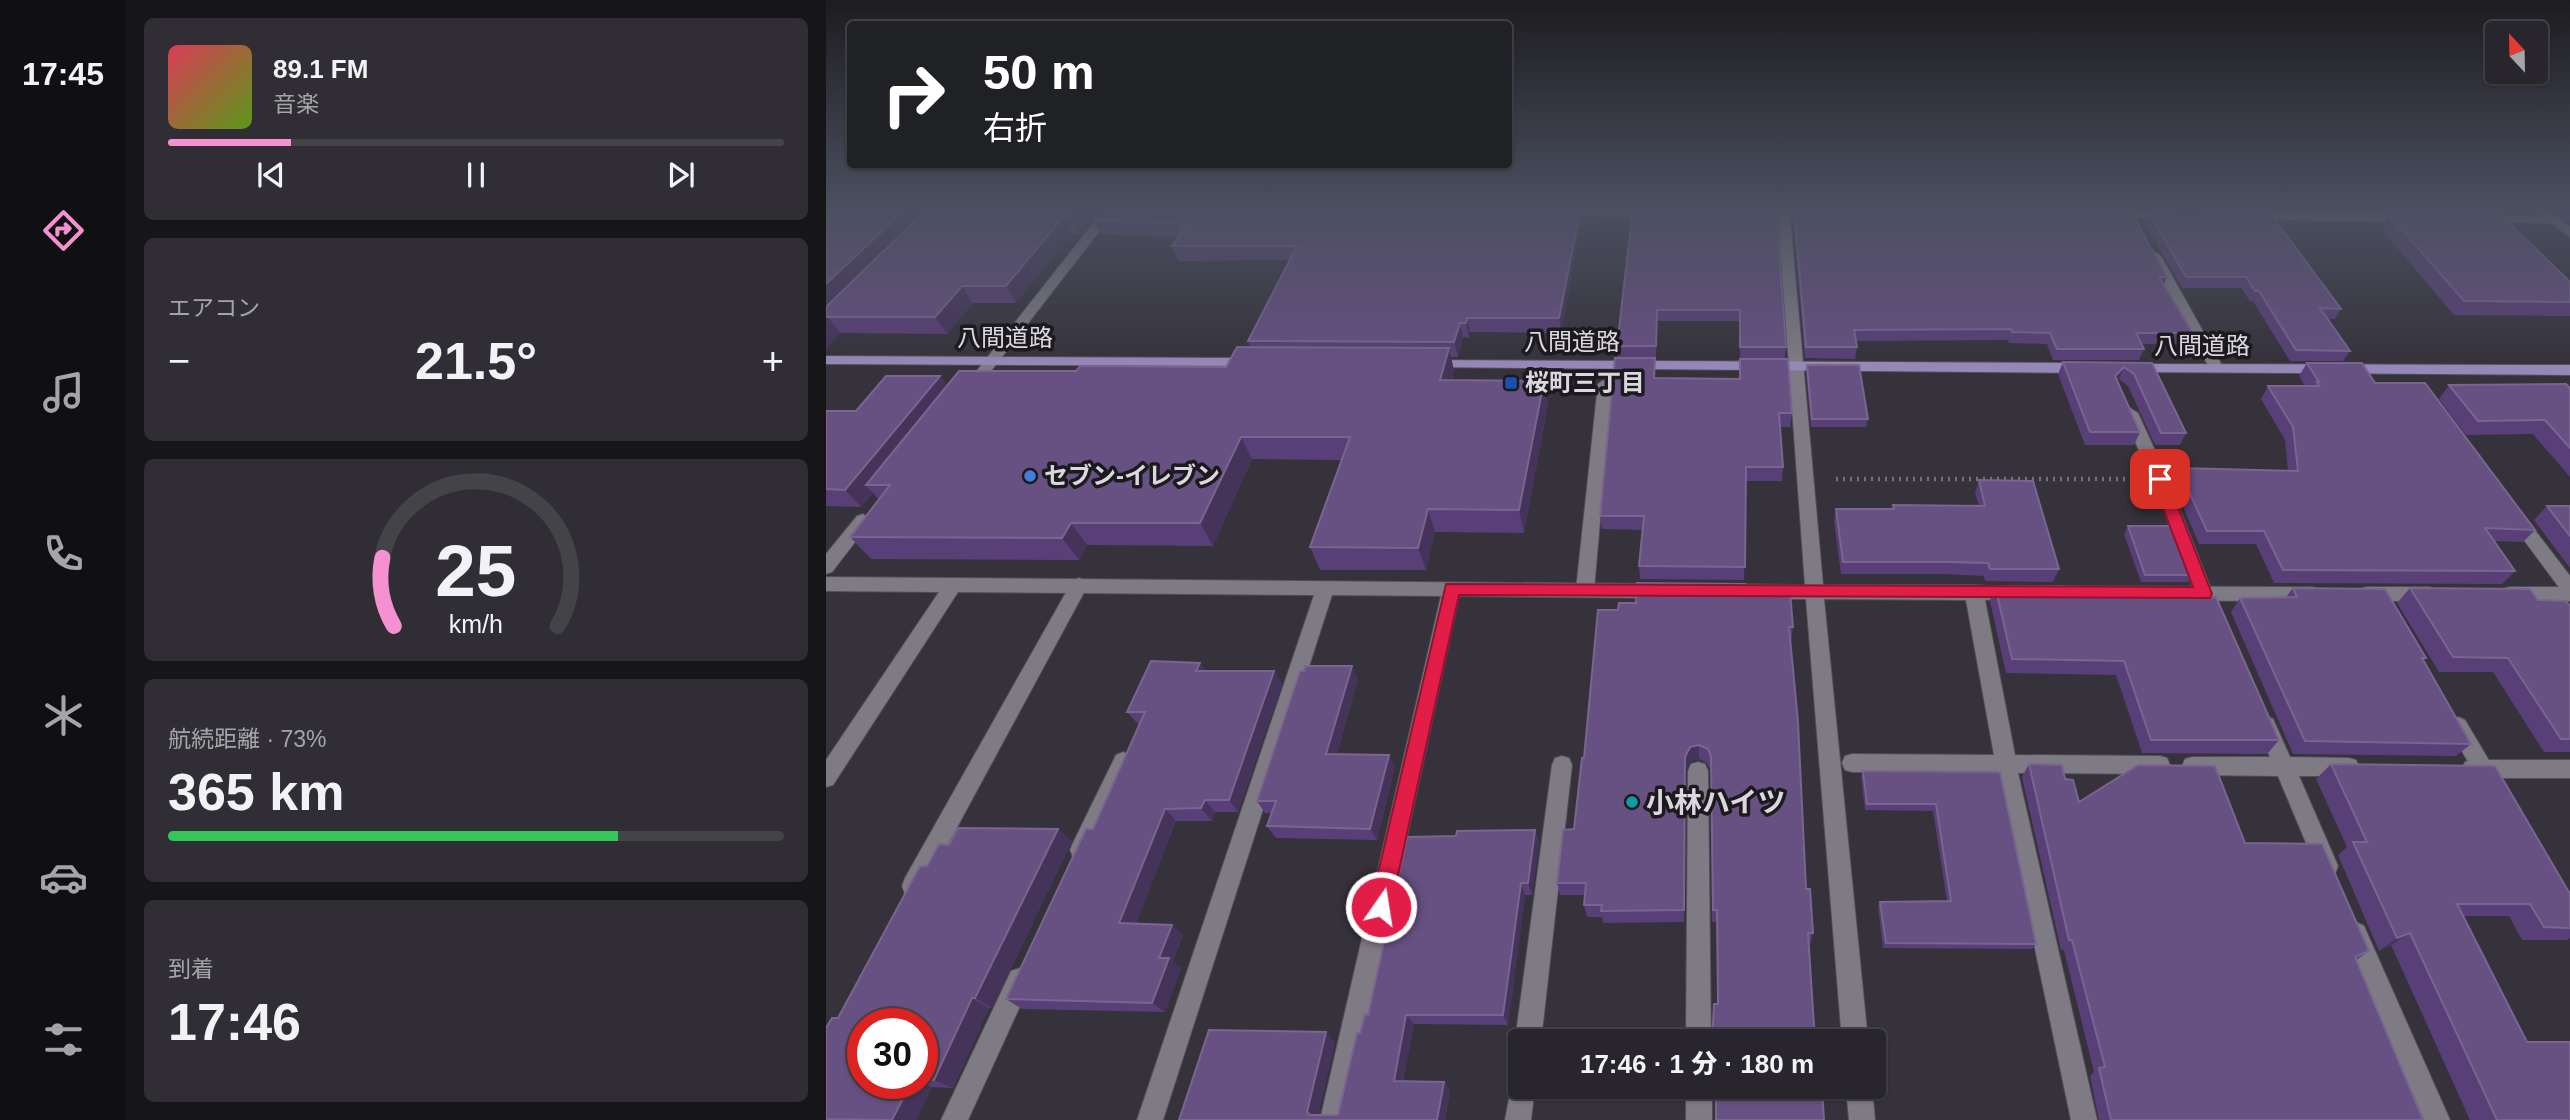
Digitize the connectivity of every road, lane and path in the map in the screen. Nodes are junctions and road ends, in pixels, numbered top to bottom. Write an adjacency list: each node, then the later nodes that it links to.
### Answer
1 (1072, 259): 5 (street)
2 (1788, 259): 8 (street)
3 (2157, 259): 9 (street)
4 (826, 360): 5 (main road, 八間道路)
5 (992, 361): 6 (main road, 八間道路); 13 (street)
6 (1260, 362)
7 (1413, 364): 8 (main road, 八間道路)
8 (1795, 366): 9 (main road, 八間道路); 25 (street)
9 (2217, 369): 10 (main road, 八間道路)
10 (2570, 370)
11 (1605, 384): 22 (street)
12 (2124, 399): 28 (street)
13 (960, 401)
14 (2504, 500): 27 (street)
15 (876, 504): 16 (street)
16 (826, 567)
17 (826, 584): 18 (street)
18 (954, 584): 19 (street); 47 (street)
19 (1079, 585): 20 (street); 51 (street)
20 (1326, 587): 21 (street); 61 (street)
21 (1452, 588): 22 (street); 62 (street)
22 (1585, 590): 23 (street)
23 (1678, 591)
24 (1704, 591): 25 (street)
25 (1814, 592): 26 (street); 56 (street)
26 (1974, 592): 28 (street); 39 (street)
27 (2566, 593): 31 (street); 32 (street)
28 (2208, 594): 29 (street); 34 (street)
29 (2380, 594): 30 (street); 33 (street)
30 (2448, 594)
31 (2489, 594)
32 (2570, 612)
33 (2394, 617)
34 (2222, 618)
35 (2258, 705): 41 (street)
36 (2449, 710): 44 (street)
37 (1123, 761): 49 (street)
38 (1852, 763): 39 (street)
39 (2006, 764): 41 (street); 66 (street)
40 (1562, 765): 54 (street)
41 (2284, 766): 42 (street); 50 (street)
42 (2364, 767)
43 (2457, 768): 44 (street)
44 (2483, 769): 45 (street); 48 (street)
45 (2570, 769)
46 (1698, 771): 55 (street)
47 (826, 778)
48 (2503, 803)
49 (1070, 873)
50 (2333, 880)
51 (899, 910)
52 (2349, 918): 67 (street)
53 (1030, 959): 60 (street)
54 (1529, 1029)
55 (1699, 1029)
56 (1854, 1029)
57 (1521, 1099): 63 (street)
58 (1699, 1099): 64 (street)
59 (1860, 1099): 65 (street)
60 (954, 1120)
61 (1150, 1120)
62 (1333, 1120)
63 (1518, 1120)
64 (1699, 1120)
65 (1862, 1120)
66 (2084, 1120)
67 (2437, 1120)

